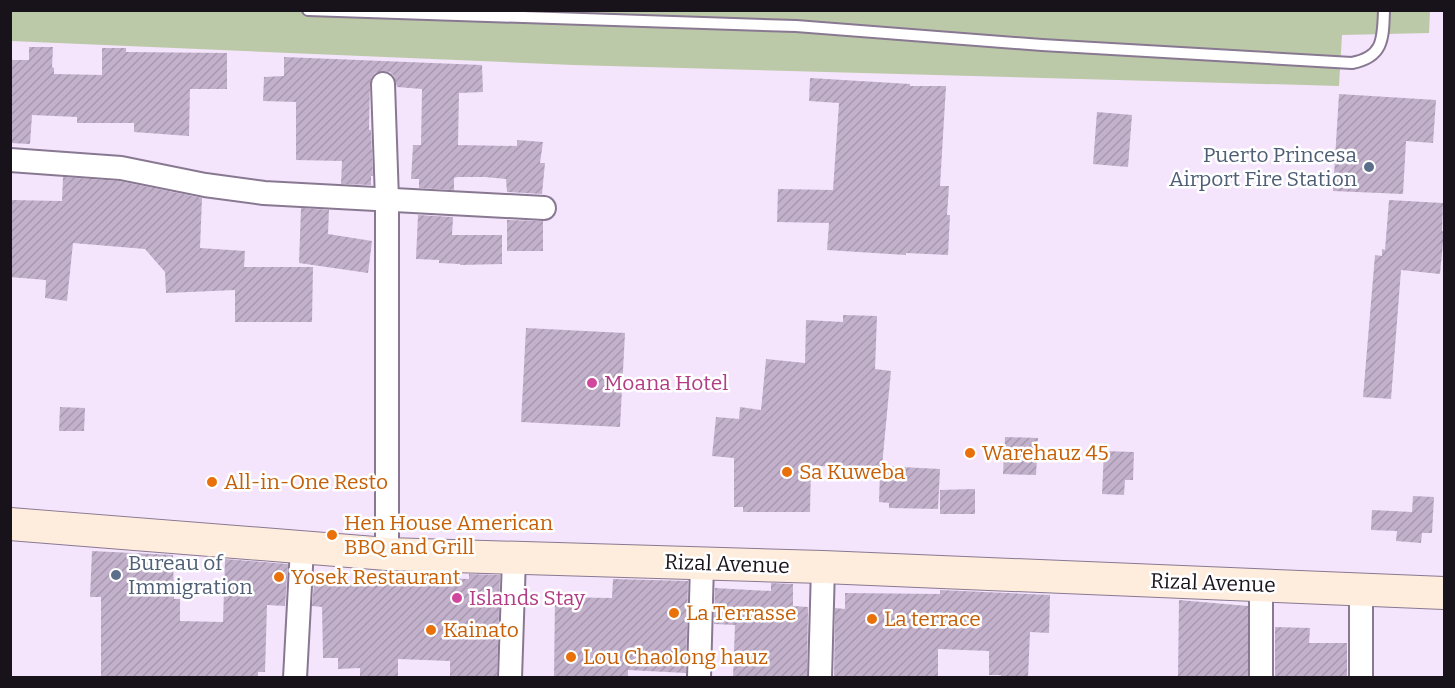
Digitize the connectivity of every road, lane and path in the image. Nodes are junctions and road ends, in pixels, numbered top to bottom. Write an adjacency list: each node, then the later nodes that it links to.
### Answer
1 (308, 10): 2 (lane)
2 (1384, 10)
3 (382, 84): 5 (street)
4 (10, 160): 5 (street)
5 (387, 200): 6 (street); 9 (street)
6 (544, 208)
7 (10, 524): 8 (street, Rizal Avenue)
8 (302, 548): 9 (street, Rizal Avenue); 16 (street)
9 (387, 554): 10 (street, Rizal Avenue)
10 (514, 558): 11 (street, Rizal Avenue); 17 (street)
11 (702, 563): 12 (street, Rizal Avenue); 18 (street)
12 (823, 567): 13 (street, Rizal Avenue); 19 (street)
13 (1261, 585): 14 (street, Rizal Avenue); 20 (street)
14 (1360, 590): 15 (street, Rizal Avenue); 21 (street)
15 (1444, 593)
16 (295, 678)
17 (510, 678)
18 (699, 678)
19 (820, 678)
20 (1261, 678)
21 (1361, 678)

